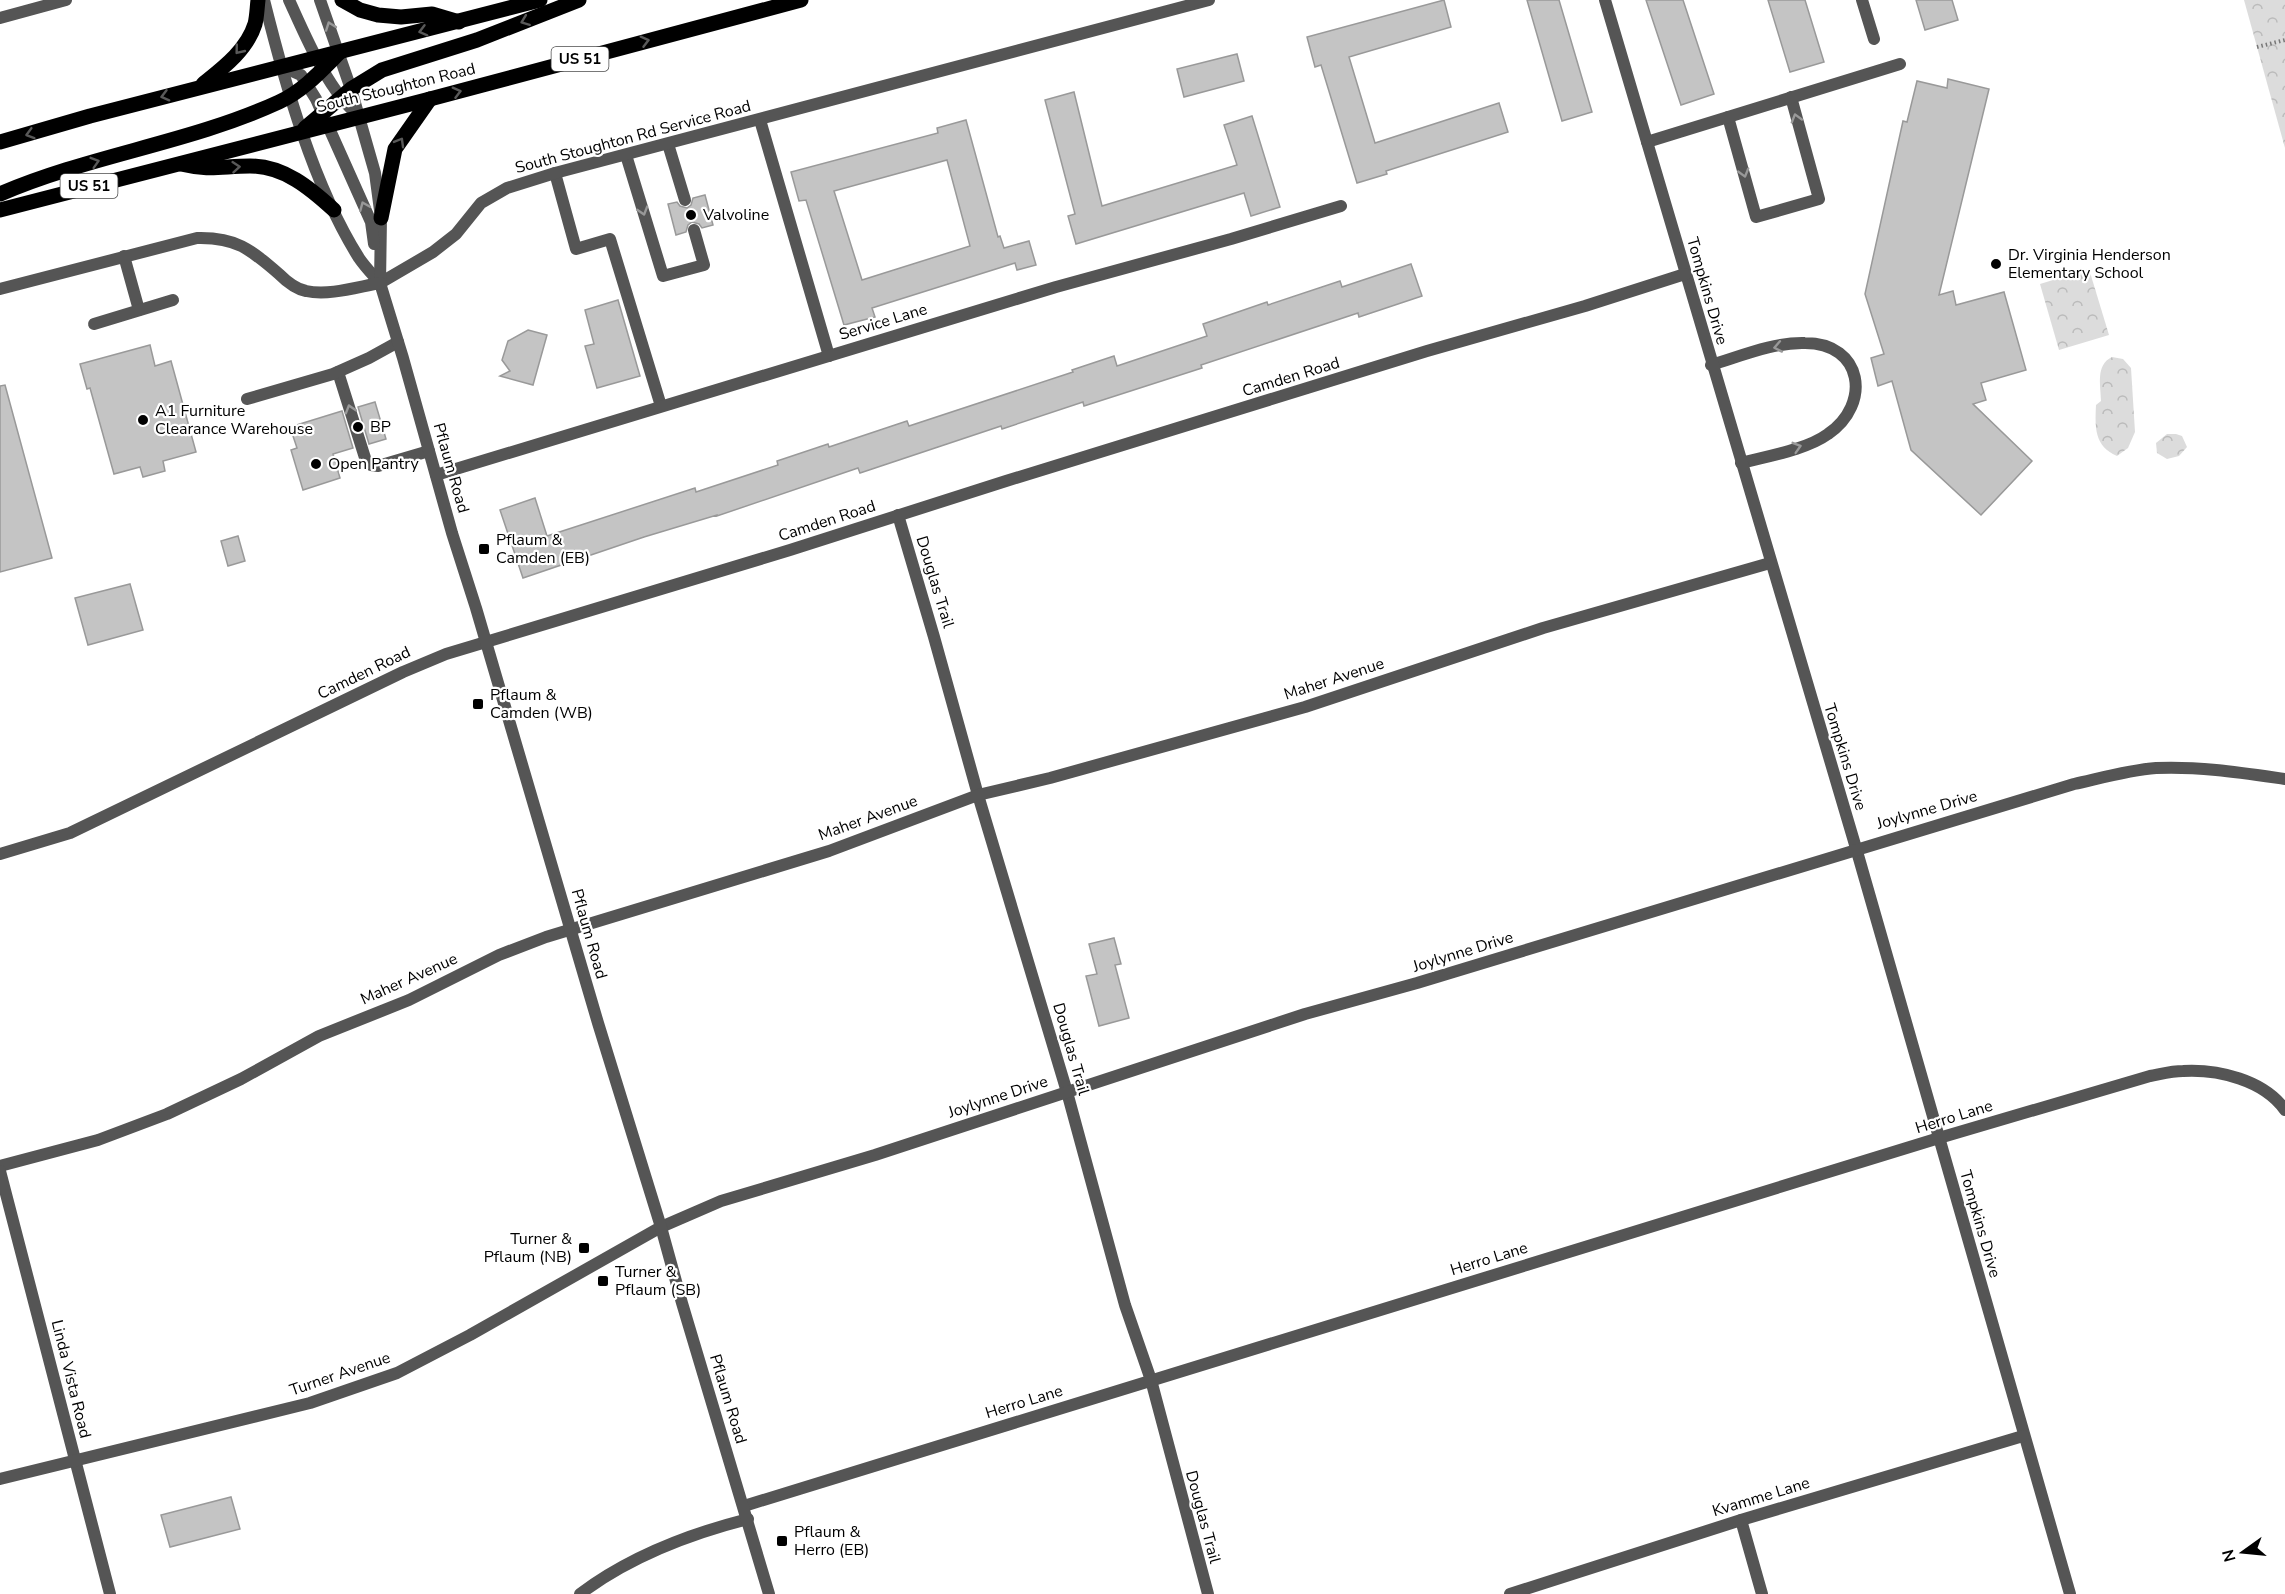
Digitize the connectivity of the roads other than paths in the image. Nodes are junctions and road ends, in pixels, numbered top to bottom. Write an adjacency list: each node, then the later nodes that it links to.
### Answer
1 (66, 0): 13 (street)
2 (258, 0): 22 (main road, one-way to 22)
3 (264, 0): 20 (street, Pflaum Road)
4 (290, 0): 18 (street)
5 (320, 0): 17 (street, Pflaum Road, one-way to 5)
6 (342, 0): 15 (main road)
7 (540, 0): 15 (main road)
8 (579, 0): 23 (main road, one-way to 23)
9 (801, 0): 26 (main road, South Stoughton Road / US 51, one-way to 9)
10 (1209, 0): 30 (street, South Stoughton Rd Service Road)
11 (1605, 0): 33 (street, Tompkins Drive)
12 (1862, 0): 16 (street)
13 (28, 5): 14 (street)
14 (0, 18)
15 (459, 22): 17 (main road, one-way to 17)
16 (1874, 39)
17 (340, 53): 18 (main road); 23 (street, Pflaum Road)
18 (320, 64): 20 (main road); 21 (main road); 23 (street)
19 (1900, 64): 25 (street)
20 (283, 67): 21 (street); 22 (main road); 24 (street, Pflaum Road)
21 (308, 83): 24 (main road); 29 (street)
22 (198, 88): 32 (main road, one-way to 32)
23 (346, 93): 27 (street, Pflaum Road); 29 (main road)
24 (291, 94): 31 (street, Pflaum Road); 38 (main road, one-way to 24)
25 (1791, 97): 28 (street); 28 (street, one-way to 25)
26 (430, 99): 27 (main road, South Stoughton Road / US 51); 43 (main road, one-way to 26)
27 (359, 116): 29 (main road, South Stoughton Road / US 51); 43 (street, Pflaum Road)
28 (1728, 117): 33 (street)
29 (326, 118): 31 (main road); 47 (street, one-way to 29)
30 (760, 120): 34 (street, South Stoughton Rd Service Road); 53 (street)
31 (303, 130): 36 (main road, South Stoughton Road / US 51); 42 (street, Pflaum Road)
32 (0, 142)
33 (1647, 142): 46 (street, Tompkins Drive)
34 (668, 144): 35 (street, South Stoughton Rd Service Road); 39 (street)
35 (626, 155): 37 (street, South Stoughton Rd Service Road); 44 (street, one-way to 44)
36 (178, 163): 41 (main road, South Stoughton Road / US 51); 42 (main road, one-way to 42)
37 (555, 173): 47 (street, South Stoughton Rd Service Road); 57 (street)
38 (0, 194)
39 (685, 200)
40 (1341, 206): 53 (street, Service Lane)
41 (0, 210)
42 (334, 210): 47 (street, Pflaum Road)
43 (381, 218): 47 (street, Pflaum Road)
44 (694, 230)
45 (124, 255): 47 (street, South Stoughton Rd Service Road); 48 (street, South Stoughton Rd Service Road); 50 (street)
46 (1685, 274): 54 (street, Tompkins Drive); 61 (street, Camden Road)
47 (380, 283): 52 (street, Pflaum Road)
48 (0, 289)
49 (173, 300): 50 (street)
50 (139, 310): 51 (street)
51 (94, 324)
52 (398, 342): 55 (street); 58 (street, Pflaum Road)
53 (829, 356): 57 (street, Service Lane)
54 (1711, 365): 59 (street, Tompkins Drive); 59 (street, one-way to 54)
55 (338, 372): 56 (street); 58 (street, one-way to 55)
56 (247, 399)
57 (661, 406): 60 (street, Service Lane)
58 (429, 451): 60 (street, Pflaum Road)
59 (1741, 464): 62 (street, Tompkins Drive)
60 (436, 475): 63 (street, Pflaum Road)
61 (898, 515): 63 (street, Camden Road); 65 (street, Douglas Trail)
62 (1770, 563): 65 (street, Maher Avenue); 66 (street, Tompkins Drive)
63 (485, 640): 67 (street, Camden Road); 68 (street, Pflaum Road)
64 (2285, 779): 66 (street, Joylynne Drive)
65 (978, 795): 68 (street, Maher Avenue); 69 (street, Douglas Trail)
66 (1856, 848): 69 (street, Joylynne Drive); 71 (street, Tompkins Drive)
67 (0, 854)
68 (570, 930): 72 (street, Maher Avenue); 74 (street, Pflaum Road)
69 (1067, 1092): 74 (street, Joylynne Drive); 75 (street, Douglas Trail)
70 (2285, 1110): 71 (street, Herro Lane)
71 (1938, 1138): 75 (street, Herro Lane); 76 (street, Tompkins Drive)
72 (0, 1166)
73 (0, 1172): 77 (street, Linda Vista Road)
74 (661, 1227): 77 (street, Turner Avenue); 79 (street, Pflaum Road)
75 (1151, 1380): 79 (street, Herro Lane); 85 (street, Douglas Trail)
76 (2023, 1436): 81 (street, Kvamme Lane); 88 (street, Tompkins Drive)
77 (74, 1459): 78 (street, Turner Avenue); 82 (street, Linda Vista Road)
78 (0, 1479)
79 (744, 1506): 80 (street, Pflaum Road)
80 (748, 1519): 83 (street); 84 (street, Pflaum Road)
81 (1741, 1520): 86 (street, Kvamme Lane); 87 (street)
82 (110, 1594)
83 (580, 1594)
84 (769, 1594)
85 (1208, 1594)
86 (1510, 1594)
87 (1762, 1594)
88 (2070, 1594)

